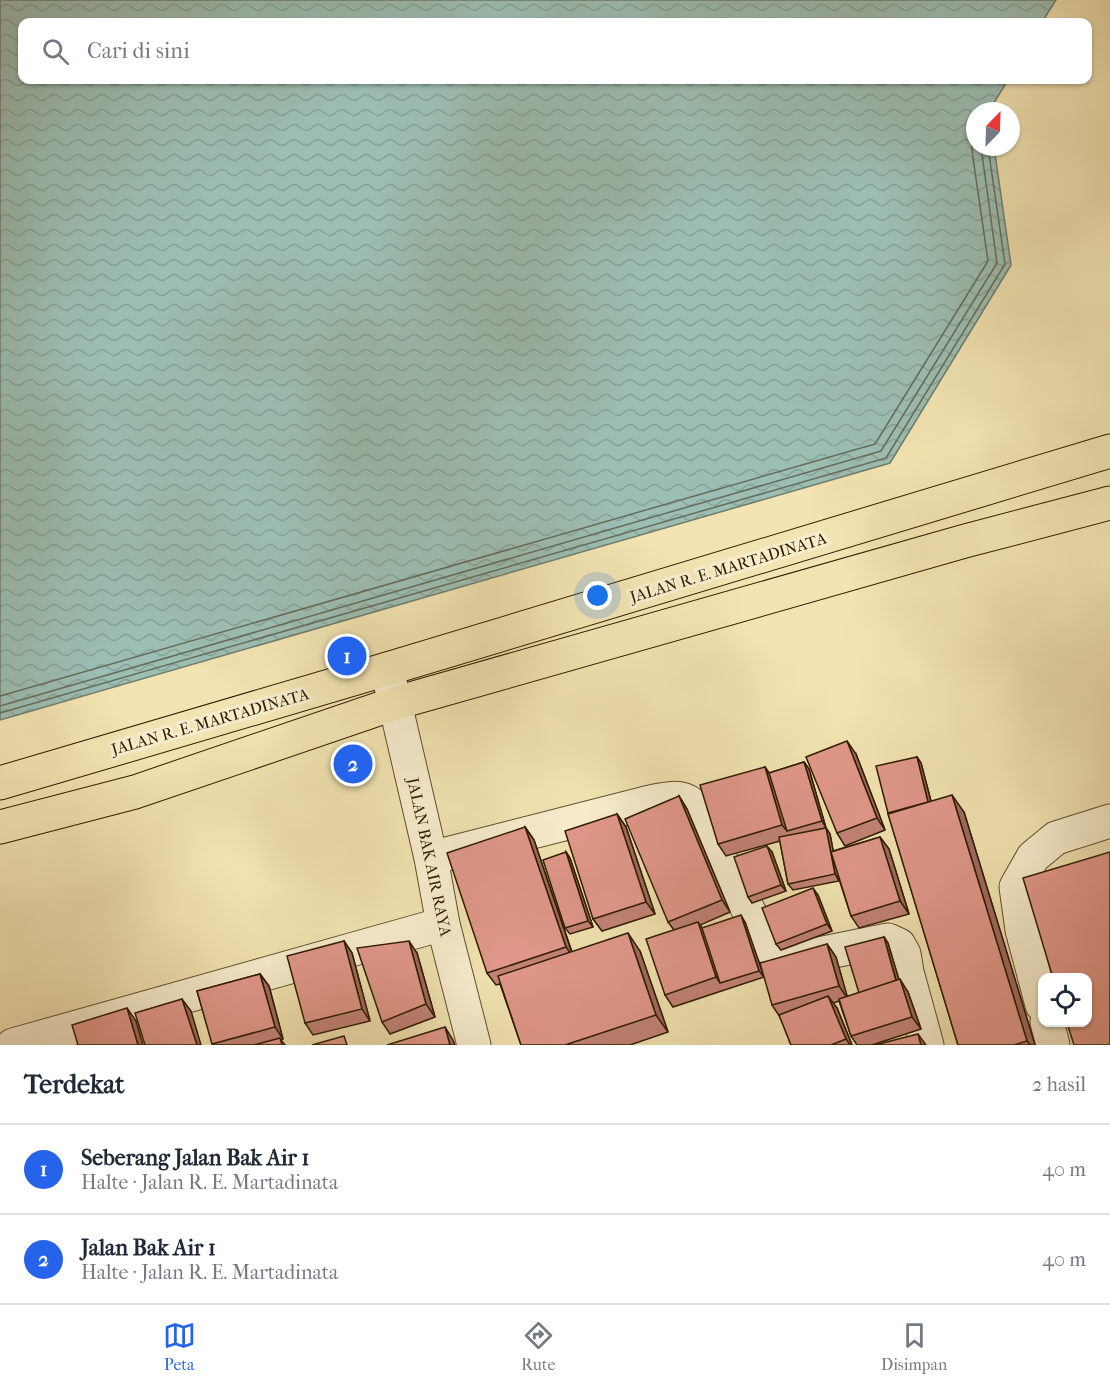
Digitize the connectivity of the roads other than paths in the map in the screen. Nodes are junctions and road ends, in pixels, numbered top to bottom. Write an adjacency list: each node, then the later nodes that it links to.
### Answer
1 (1110, 452): 3 (highway, JALAN R. E. MARTADINATA)
2 (1110, 503): 4 (highway)
3 (387, 669): 4 (street, JALAN BAK AIR RAYA); 5 (highway, JALAN R. E. MARTADINATA)
4 (396, 703): 7 (highway); 8 (street, JALAN BAK AIR RAYA)
5 (0, 783)
6 (1110, 821): 10 (street)
7 (0, 827)
8 (431, 858): 9 (street, JALAN BAK AIR RAYA); 14 (street)
9 (443, 924): 12 (street); 13 (street, JALAN BAK AIR RAYA)
10 (1038, 990)
11 (1048, 1027): 15 (street)
12 (13, 1045)
13 (474, 1045)
14 (927, 1045)
15 (1053, 1045)

